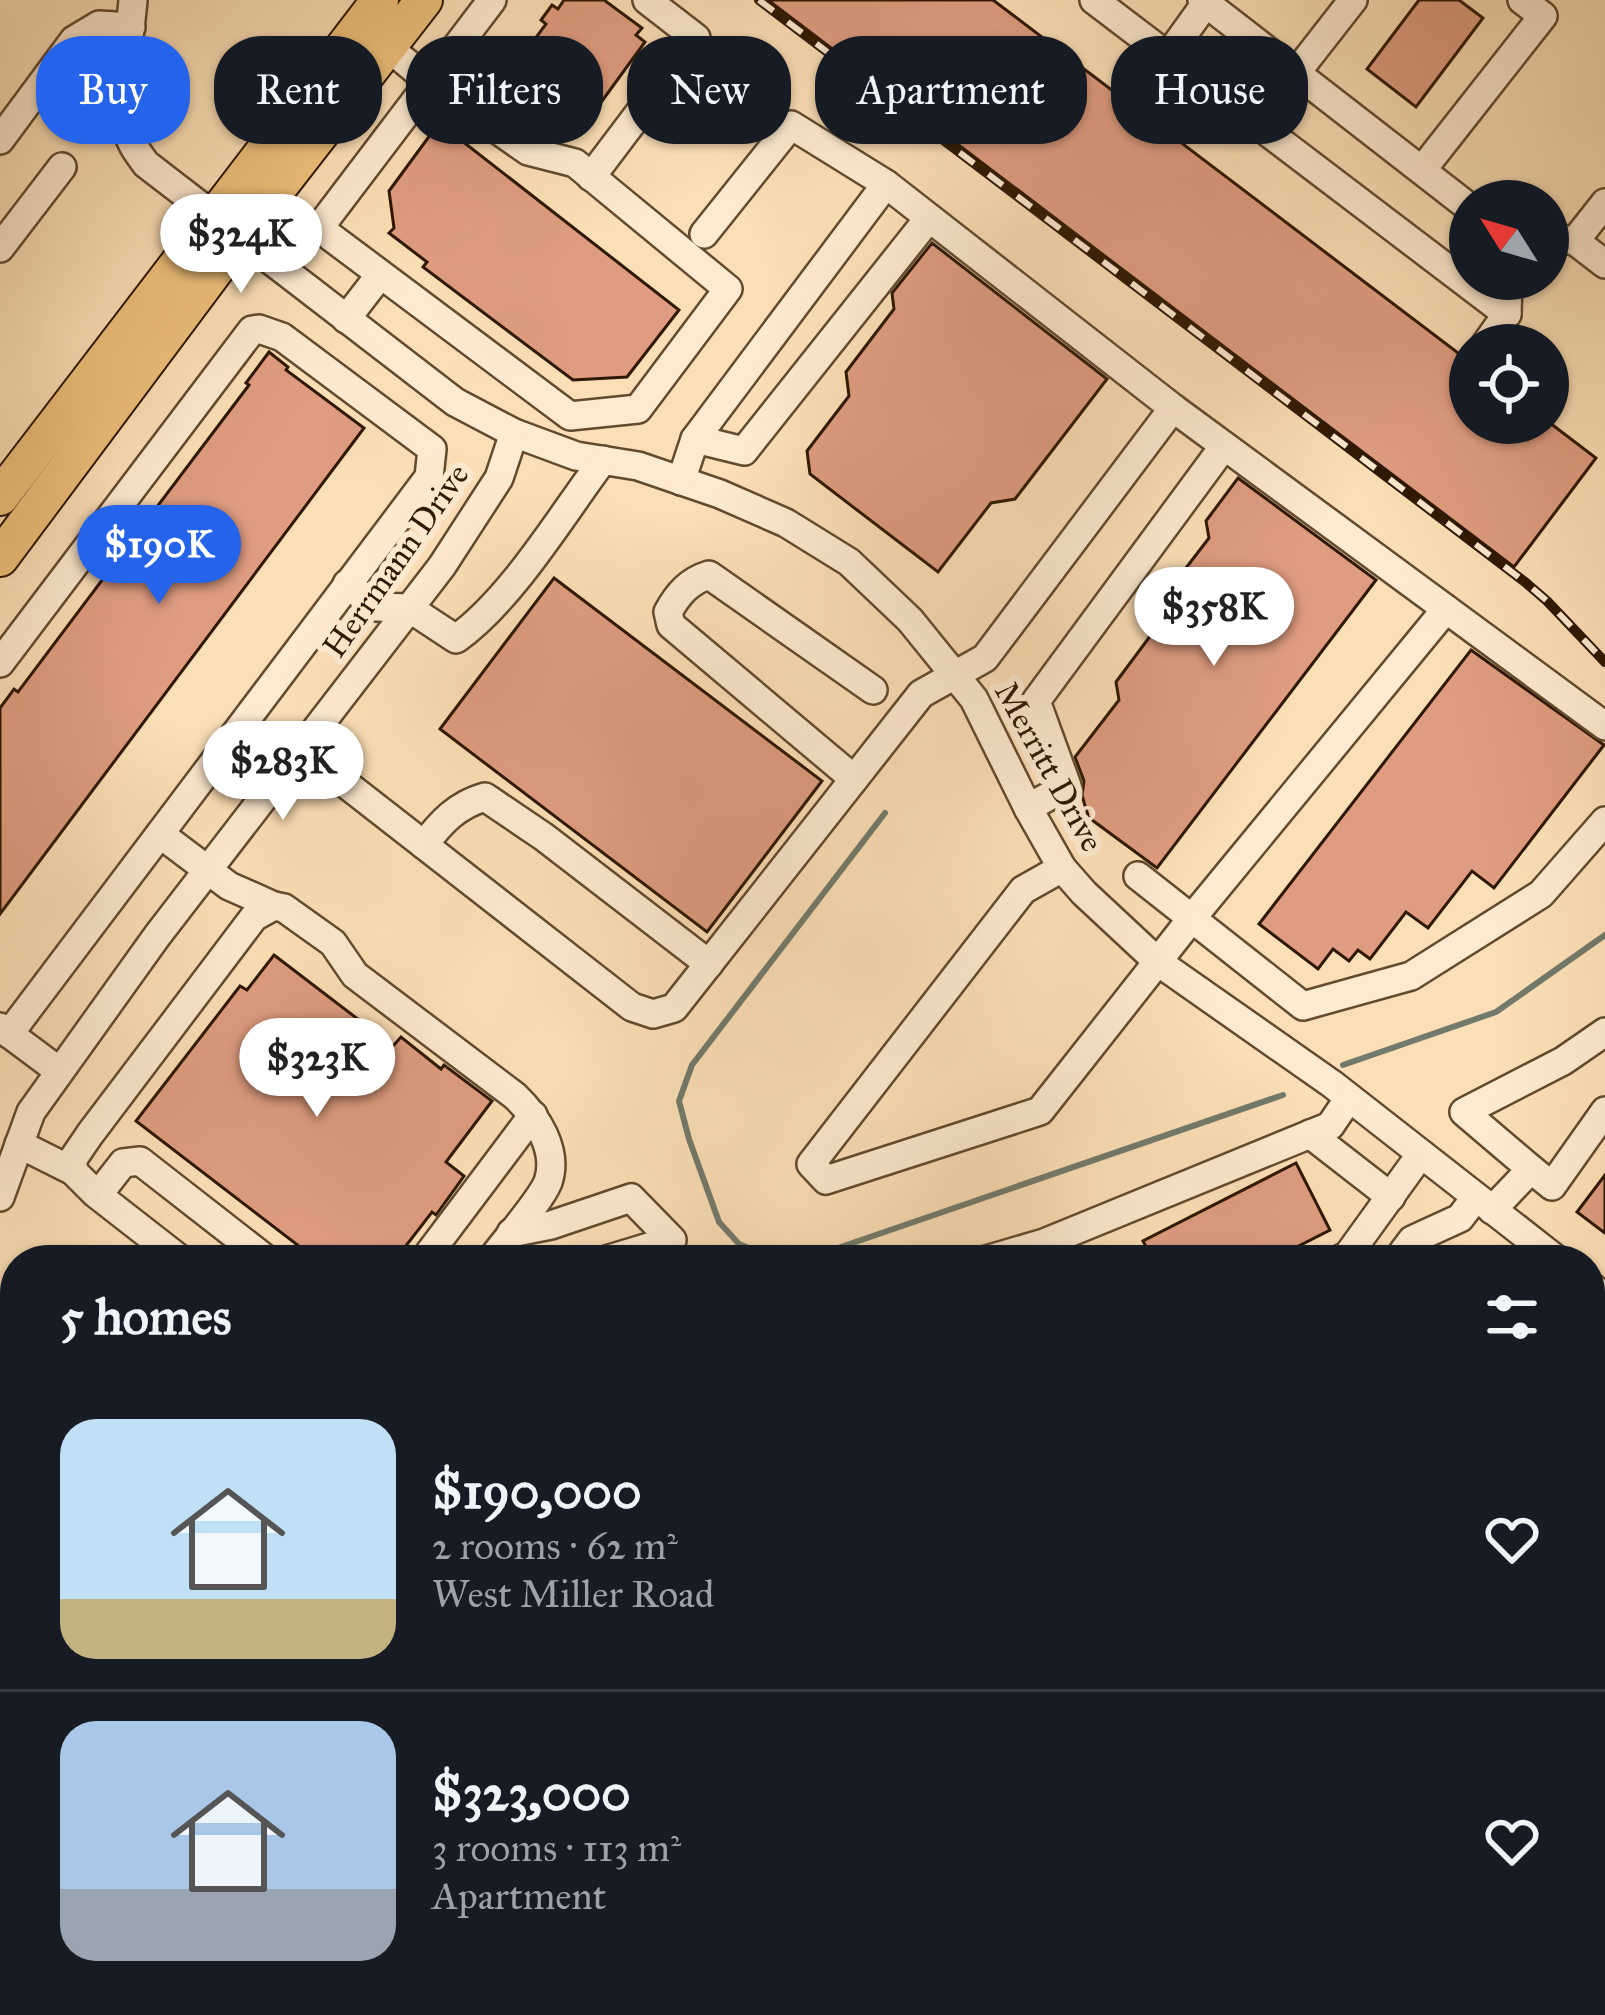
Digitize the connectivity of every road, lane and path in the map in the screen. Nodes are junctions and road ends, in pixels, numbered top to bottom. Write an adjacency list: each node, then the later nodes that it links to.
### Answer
1 (380, 0): 29 (main road)
2 (424, 0): 14 (main road)
3 (492, 0): 10 (street)
4 (647, 0): 24 (street)
5 (1094, 0): 11 (street)
6 (1353, 0): 15 (street)
7 (1522, 0): 23 (street)
8 (1204, 2): 12 (street); 13 (street)
9 (132, 14): 19 (street); 29 (street, Merritt Drive)
10 (465, 36)
11 (1142, 36)
12 (1181, 36)
13 (1248, 36)
14 (388, 48): 16 (street); 29 (main road)
15 (1308, 58)
16 (406, 62)
17 (1308, 82): 23 (street)
18 (406, 115): 35 (street)
19 (0, 140)
20 (518, 144): 24 (street)
21 (1284, 144): 37 (street)
22 (62, 167): 33 (street)
23 (1422, 170): 26 (street)
24 (591, 176): 41 (street)
25 (886, 184): 28 (street); 31 (street); 43 (street)
26 (1449, 191)
27 (1605, 202): 30 (street)
28 (929, 218): 40 (street); 43 (street)
29 (227, 226): 38 (street, Merritt Drive); 47 (main road); 48 (main road)
30 (1569, 232)
31 (704, 234)
32 (1569, 244): 34 (street)
33 (0, 248)
34 (1605, 264)
35 (380, 275): 38 (street); 41 (street)
36 (1507, 300): 37 (street)
37 (1507, 314): 39 (street)
38 (346, 320): 42 (street, Merritt Drive)
39 (1500, 324)
40 (1173, 408): 44 (street); 53 (street)
41 (612, 411): 45 (street)
42 (514, 433): 45 (street, Merritt Drive); 50 (street, Herrmann Drive)
43 (695, 439): 46 (street)
44 (1224, 446): 51 (street); 58 (street)
45 (608, 461): 46 (street, Merritt Drive); 50 (street)
46 (680, 481): 53 (street, Merritt Drive)
47 (0, 497)
48 (0, 558)
49 (347, 584): 50 (street); 52 (street); 60 (street)
50 (409, 608): 56 (street, Herrmann Drive)
51 (1446, 609): 55 (street); 66 (street)
52 (5, 647)
53 (955, 675): 57 (street); 58 (street, Merritt Drive)
54 (874, 690): 57 (street)
55 (1605, 726)
56 (301, 749): 61 (street); 63 (street, Herrmann Drive)
57 (854, 779): 68 (street)
58 (1028, 808): 62 (street, Merritt Drive)
59 (1605, 820): 69 (street)
60 (160, 834): 63 (street); 70 (street)
61 (424, 845): 68 (street); 68 (street)
62 (1062, 868): 67 (street, Merritt Drive); 67 (street)
63 (207, 871): 65 (street); 73 (street, Herrmann Drive)
64 (1138, 876): 66 (street)
65 (274, 906): 76 (street); 81 (street)
66 (1192, 918): 67 (street); 69 (street)
67 (1158, 962): 72 (street, Merritt Drive)
68 (709, 964)
69 (1303, 1006): 72 (street)
70 (2, 1029): 73 (street)
71 (1605, 1032): 80 (street)
72 (1271, 1043): 74 (street, Merritt Drive)
73 (59, 1072): 78 (street, Herrmann Drive)
74 (1349, 1098): 77 (street); 79 (street, Merritt Drive)
75 (1605, 1111): 80 (street)
76 (533, 1114): 86 (street); 89 (street)
77 (1310, 1134): 84 (street); 92 (street)
78 (19, 1144): 81 (street); 83 (street, Herrmann Drive)
79 (1421, 1154): 84 (street); 85 (street, Merritt Drive)
80 (1531, 1169): 85 (street)
81 (73, 1171): 82 (street)
82 (98, 1195): 87 (street); 88 (street)
83 (0, 1197)
84 (1391, 1197): 93 (street)
85 (1484, 1204): 94 (street); 95 (street, Merritt Drive)
86 (511, 1233): 90 (street); 91 (street)
87 (162, 1245)
88 (248, 1245)
89 (435, 1245)
90 (502, 1245)
91 (656, 1245)
92 (1061, 1245)
93 (1355, 1245)
94 (1408, 1245)
95 (1537, 1245)

